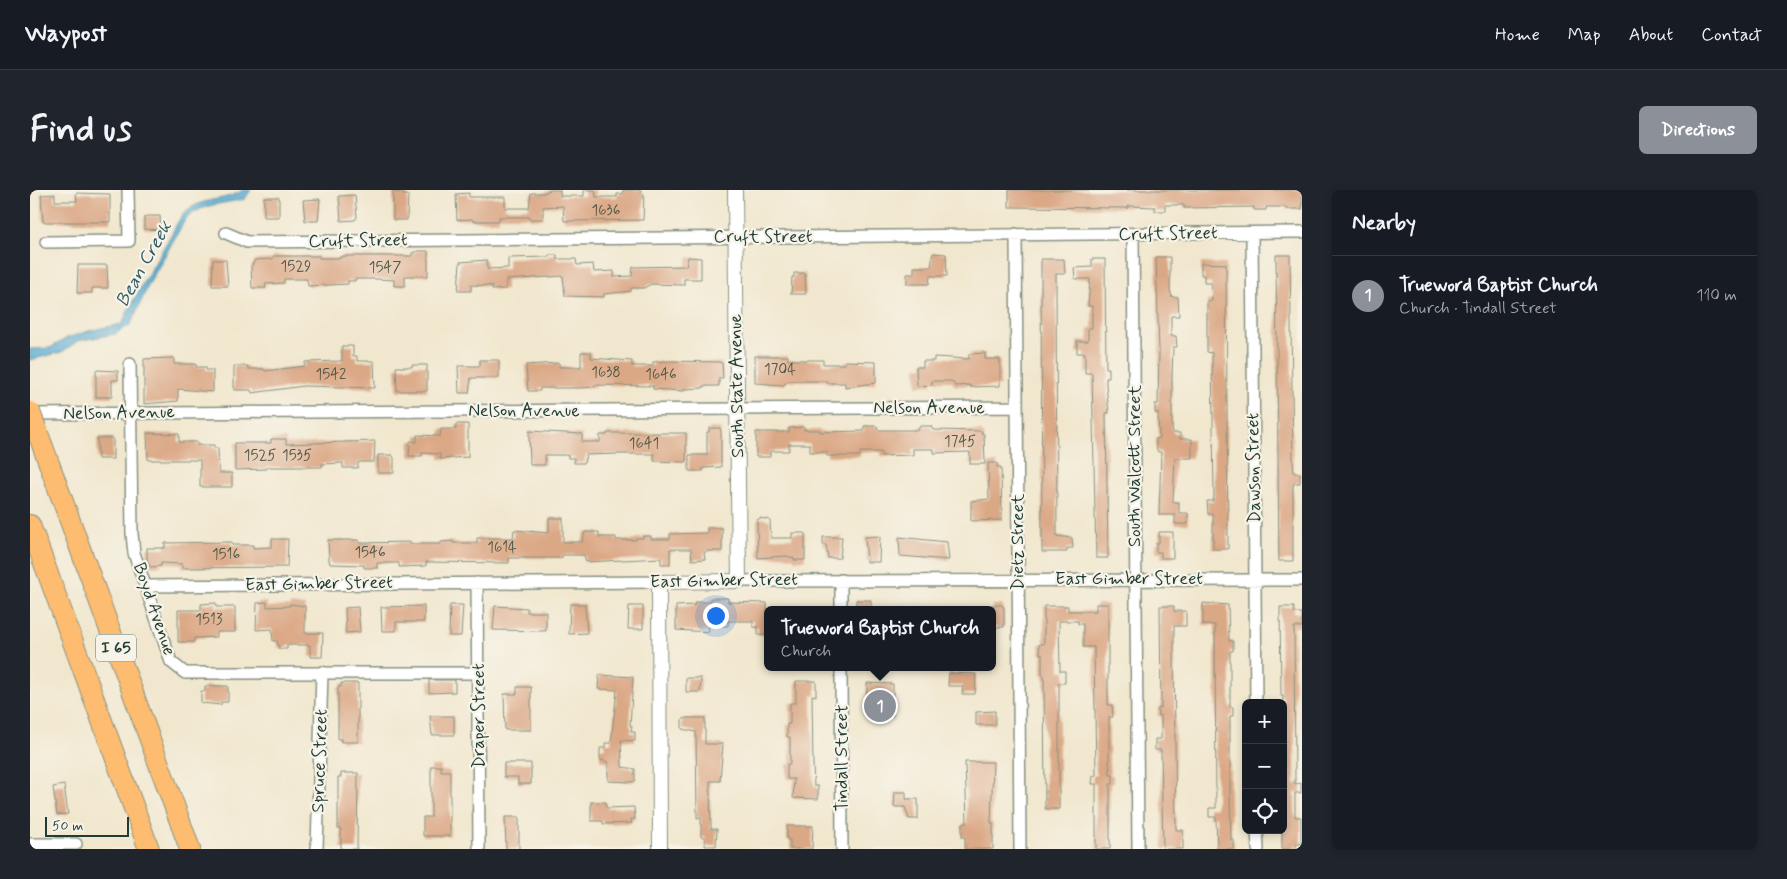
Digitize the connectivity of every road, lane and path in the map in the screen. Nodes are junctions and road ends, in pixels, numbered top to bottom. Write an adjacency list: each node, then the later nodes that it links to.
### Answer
1 (128, 190): 9 (street)
2 (735, 191): 8 (street, South State Avenue)
3 (1302, 232): 5 (street, Cruft Street)
4 (226, 233): 8 (street, Cruft Street)
5 (1252, 233): 7 (street, Cruft Street); 19 (street, Dawson Street)
6 (1016, 234): 7 (street, Cruft Street); 8 (street, Cruft Street); 11 (street, Dietz Street)
7 (1133, 234): 16 (street, South Walcott Street)
8 (736, 237): 12 (street, South State Avenue)
9 (46, 242)
10 (130, 364): 14 (street, Boyd Avenue)
11 (1017, 407): 12 (street, Nelson Avenue); 17 (street, Dietz Street)
12 (737, 409): 14 (street, Nelson Avenue); 21 (street, South State Avenue)
13 (30, 413): 14 (street, Nelson Avenue); 34 (highway, I 65, bridge)
14 (130, 413): 24 (street, Boyd Avenue)
15 (30, 525): 33 (highway, I 65)
16 (1136, 578): 17 (street, East Gimber Street); 19 (street, East Gimber Street); 40 (street, South Walcott Street)
17 (1018, 579): 18 (street, East Gimber Street); 39 (street, Dietz Street)
18 (841, 580): 21 (street, East Gimber Street); 25 (street)
19 (1255, 580): 20 (street, East Gimber Street); 29 (street, Dawson Street)
20 (1302, 580)
21 (739, 581): 22 (street, East Gimber Street)
22 (658, 582): 23 (street, East Gimber Street); 37 (street)
23 (477, 583): 24 (street, East Gimber Street); 28 (street, Draper Street)
24 (146, 586): 27 (street, Boyd Avenue)
25 (841, 606)
26 (841, 671): 38 (street, Tindall Street)
27 (322, 672): 28 (street, Boyd Avenue); 35 (street, Spruce Street)
28 (479, 673): 36 (street, Draper Street)
29 (1256, 699)
30 (1258, 834): 41 (street)
31 (30, 844): 32 (street)
32 (76, 844)
33 (149, 849)
34 (190, 849)
35 (317, 849)
36 (479, 849)
37 (660, 849)
38 (842, 849)
39 (1020, 849)
40 (1138, 849)
41 (1258, 849)

